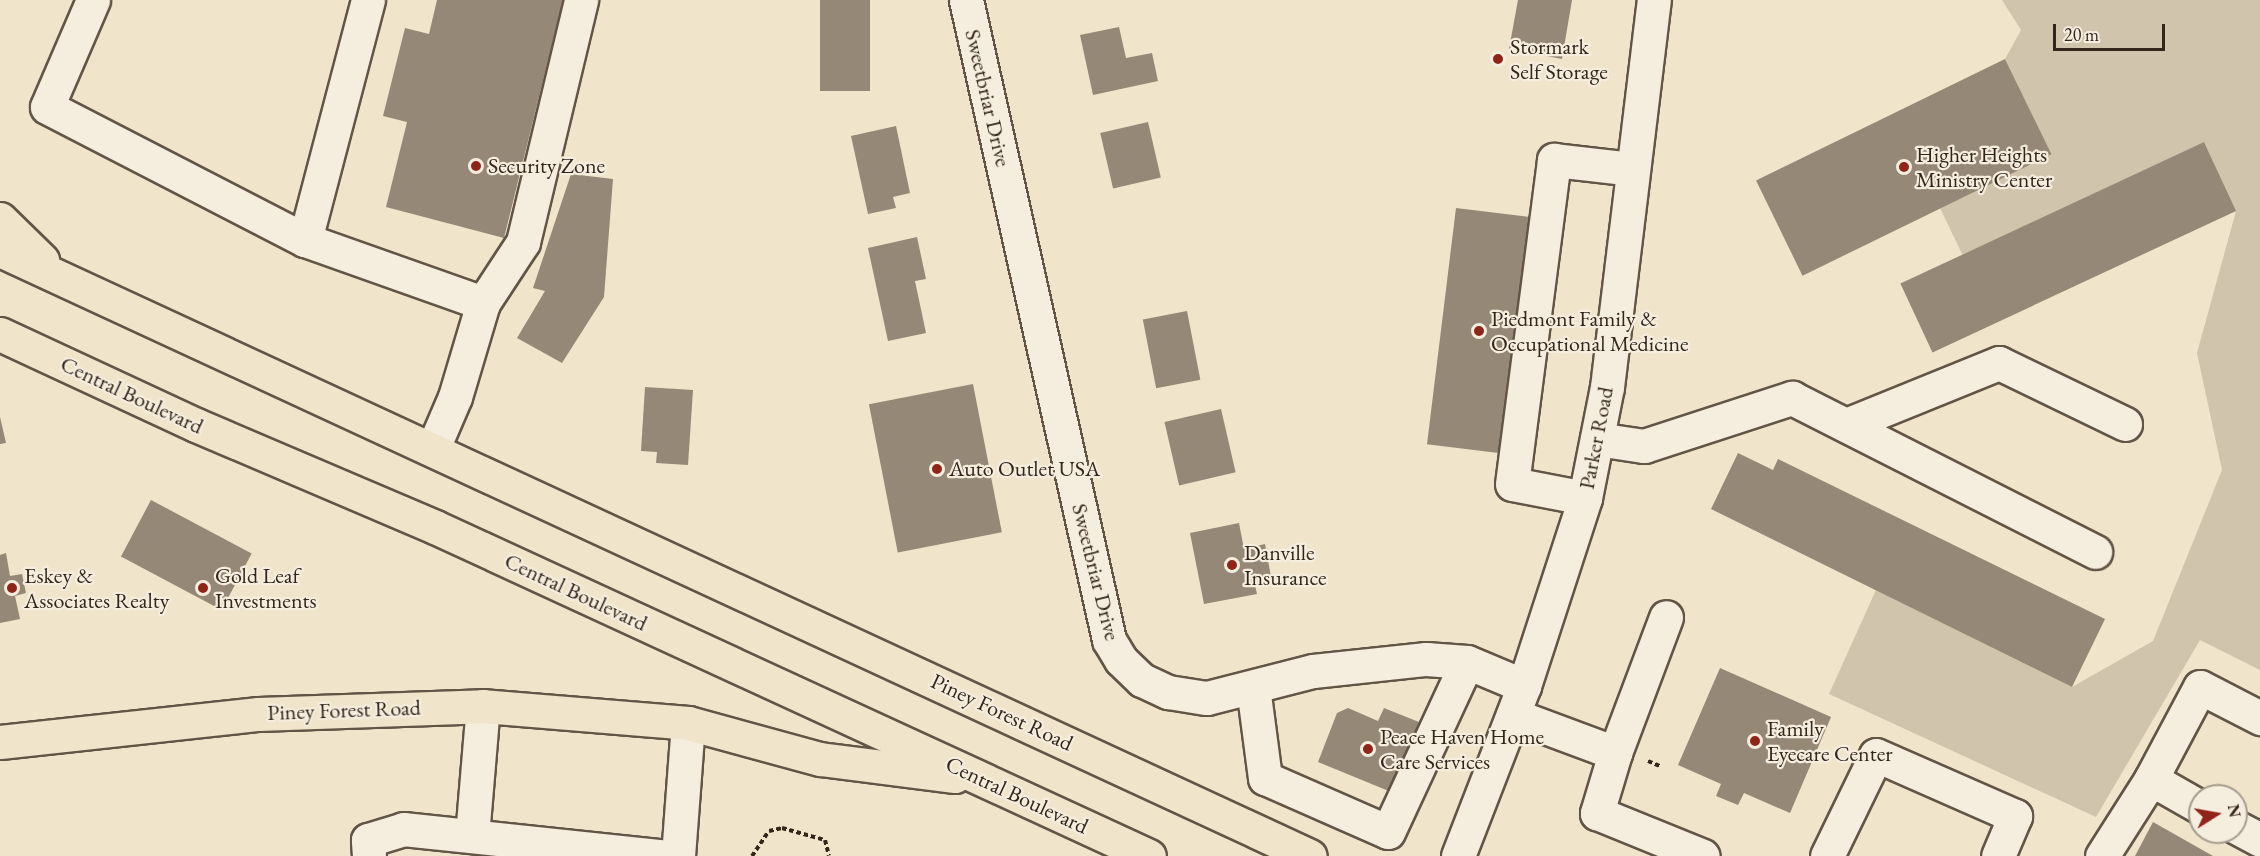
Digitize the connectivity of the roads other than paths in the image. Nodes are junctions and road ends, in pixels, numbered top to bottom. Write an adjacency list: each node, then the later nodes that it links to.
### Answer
1 (93, 0): 8 (street)
2 (368, 0): 8 (street)
3 (581, 0): 11 (street)
4 (966, 0): 21 (street, Sweetbriar Drive)
5 (1654, 0): 6 (street, Parker Road)
6 (1632, 169): 15 (street, Parker Road); 17 (street)
7 (0, 219): 10 (main road)
8 (305, 240): 11 (street)
9 (0, 250): 10 (main road)
10 (58, 276): 16 (main road)
11 (483, 303): 16 (street)
12 (0, 334): 29 (main road, Central Boulevard)
13 (2125, 424): 14 (street)
14 (1846, 425): 15 (street); 18 (street)
15 (1597, 439): 17 (street, Parker Road)
16 (433, 448): 36 (main road, Piney Forest Road)
17 (1585, 498): 22 (street, Parker Road)
18 (2095, 552)
19 (1666, 618): 27 (street)
20 (1467, 662): 21 (street, Sweetbriar Drive); 21 (street); 22 (street, Sweetbriar Drive)
21 (1252, 687)
22 (1519, 700): 27 (street, Sweetbriar Drive); 37 (street, Parker Road)
23 (483, 706): 25 (main road, Piney Forest Road); 26 (main road, Piney Forest Road); 31 (street)
24 (2260, 718): 28 (street)
25 (688, 723): 29 (main road, Piney Forest Road); 34 (street)
26 (0, 742)
27 (1615, 753): 38 (street)
28 (2151, 779): 30 (street); 41 (street)
29 (987, 780): 35 (main road, Central Boulevard)
30 (2188, 800)
31 (472, 836): 32 (street); 33 (street)
32 (369, 856)
33 (661, 856)
34 (678, 856)
35 (1149, 856)
36 (1310, 856)
37 (1458, 856)
38 (1703, 856)
39 (1827, 856): 40 (street)
40 (1998, 856)
41 (2102, 856)

